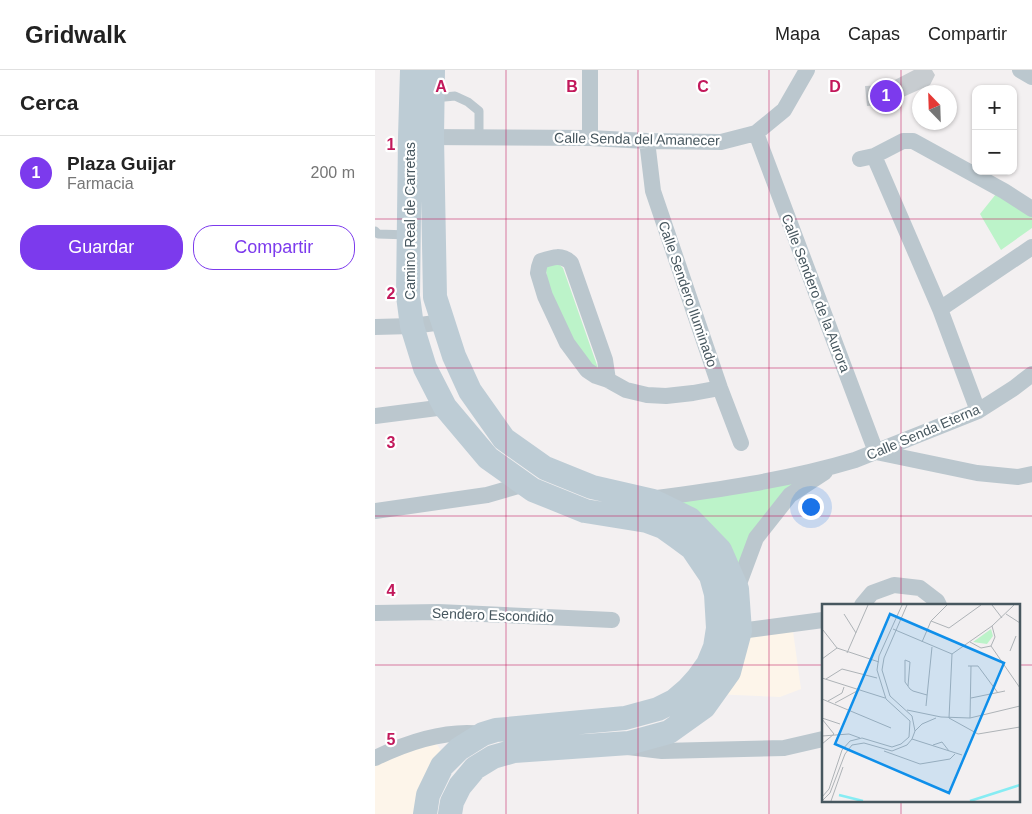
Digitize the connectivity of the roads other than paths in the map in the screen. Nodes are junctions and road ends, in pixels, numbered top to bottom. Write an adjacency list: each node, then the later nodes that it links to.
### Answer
1 (412, 70): 9 (street, Camino Real de Carretas)
2 (433, 70): 7 (street, Camino Real de Carretas)
3 (590, 70): 11 (street)
4 (807, 70): 8 (street, Calle Senda del Amanecer)
5 (1020, 70): 6 (street)
6 (1032, 77)
7 (433, 98): 9 (street, Camino Real de Carretas); 10 (lane)
8 (756, 134): 12 (street, Calle Senda del Amanecer); 31 (street, Calle Sendero de la Aurora)
9 (421, 137): 10 (street, Calle Senda del Amanecer); 15 (street, Camino Real de Carretas); 18 (street, Camino Real de Carretas)
10 (479, 137): 11 (street, Calle Senda del Amanecer)
11 (590, 138): 12 (street, Calle Senda del Amanecer)
12 (647, 141): 26 (street, Calle Sendero Iluminado)
13 (1032, 210): 19 (street)
14 (375, 231): 15 (lane)
15 (409, 235): 17 (street, Camino Real de Carretas)
16 (1032, 247): 19 (street)
17 (408, 296): 18 (street); 21 (street, Camino Real de Carretas)
18 (435, 297): 22 (street, Camino Real de Carretas)
19 (940, 309): 28 (street)
20 (375, 326): 21 (street)
21 (413, 326): 22 (street); 23 (street, Camino Real de Carretas)
22 (447, 332): 23 (street); 35 (street, Camino Real de Carretas)
23 (422, 359): 27 (street, Camino Real de Carretas)
24 (1032, 374): 28 (street, Calle Senda Eterna)
25 (609, 380): 25 (street); 26 (street)
26 (720, 388): 30 (street, Calle Sendero Iluminado)
27 (445, 407): 29 (street); 34 (street, Camino Real de Carretas)
28 (978, 411): 31 (street, Calle Senda Eterna)
29 (375, 416)
30 (741, 444)
31 (875, 452): 32 (street, Calle Senda Eterna); 33 (street)
32 (836, 466): 35 (street, Calle Senda Eterna); 37 (street, Calle Senda Eterna)
33 (1032, 474)
34 (525, 484): 36 (street); 44 (street, Camino Real de Carretas)
35 (647, 500): 37 (street, Camino Real de Carretas)
36 (375, 511)
37 (737, 589): 43 (street, Camino Real de Carretas)
38 (863, 604): 39 (street)
39 (938, 604)
40 (375, 613): 41 (street, Sendero Escondido)
41 (612, 620)
42 (822, 620): 43 (street)
43 (740, 632): 47 (street, Camino Real de Carretas)
44 (483, 734): 45 (street); 49 (street, Camino Real de Carretas)
45 (426, 738): 48 (street); 49 (street)
46 (822, 739): 47 (street)
47 (606, 745): 51 (street, Camino Real de Carretas)
48 (375, 758)
49 (442, 766): 50 (street, Camino Real de Carretas)
50 (425, 814)
51 (450, 814)

